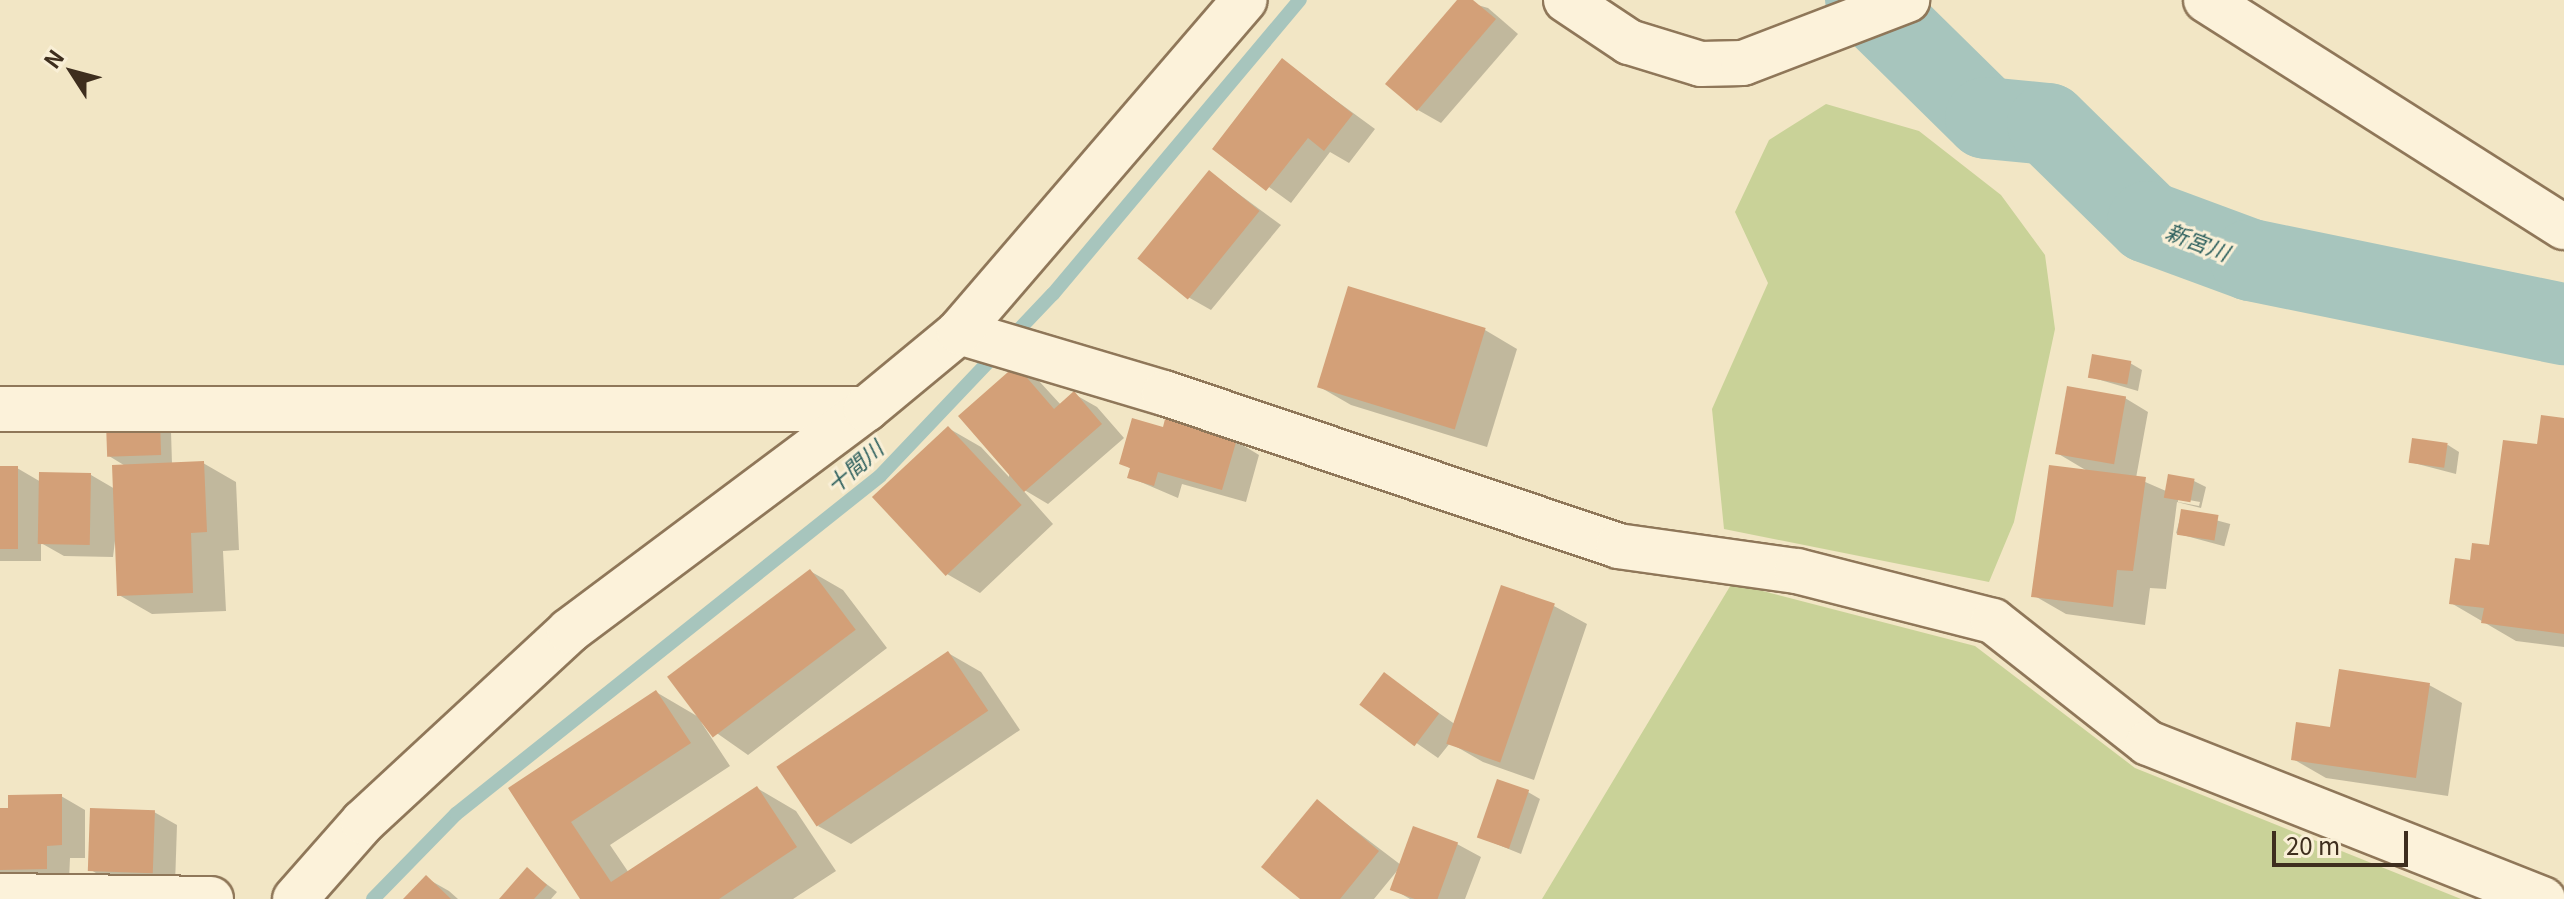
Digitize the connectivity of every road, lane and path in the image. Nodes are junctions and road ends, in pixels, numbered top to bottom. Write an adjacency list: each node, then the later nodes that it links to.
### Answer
1 (1245, 0): 6 (street)
2 (1566, 0): 3 (street)
3 (1907, 0)
4 (2206, 0): 5 (street)
5 (2564, 227)
6 (959, 332): 8 (street); 12 (street)
7 (0, 409): 8 (street)
8 (866, 409): 11 (street)
9 (0, 896): 10 (street)
10 (211, 899)
11 (295, 899)
12 (2543, 899)

